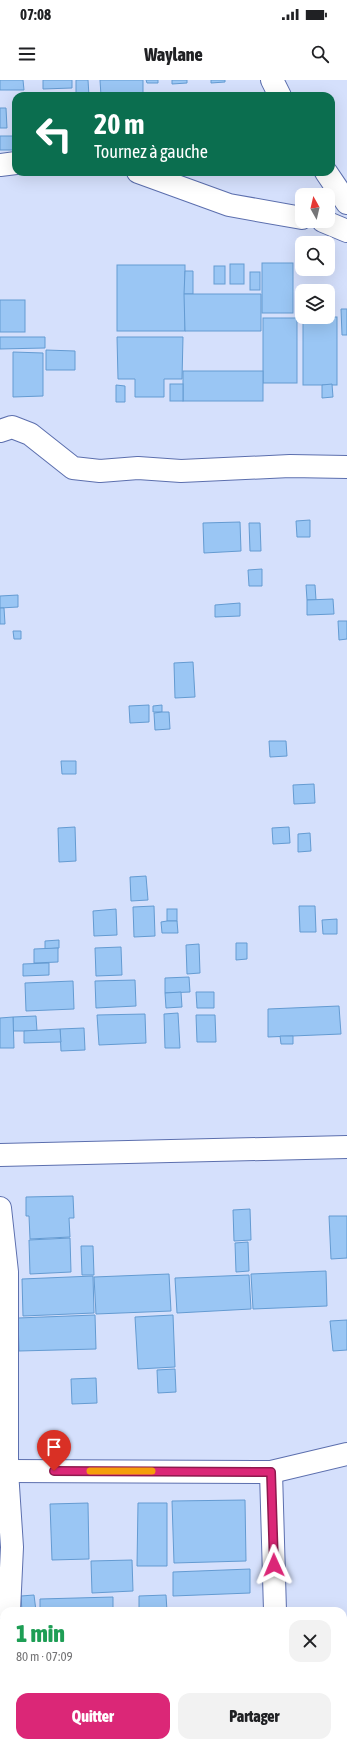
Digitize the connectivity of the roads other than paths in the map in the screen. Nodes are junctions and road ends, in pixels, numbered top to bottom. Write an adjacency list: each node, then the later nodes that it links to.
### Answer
1 (272, 80): 2 (street)
2 (278, 92)
3 (12, 164): 4 (street)
4 (0, 166)
5 (149, 176): 8 (street)
6 (329, 176): 7 (street)
7 (347, 203)
8 (295, 217)
9 (335, 226): 10 (street)
10 (347, 231)
11 (0, 431): 12 (street)
12 (347, 467)
13 (347, 1147): 14 (street)
14 (0, 1155)
15 (0, 1208): 17 (street)
16 (347, 1454): 18 (street)
17 (7, 1470): 18 (street); 19 (street)
18 (271, 1472): 20 (street)
19 (9, 1607)
20 (275, 1607)

